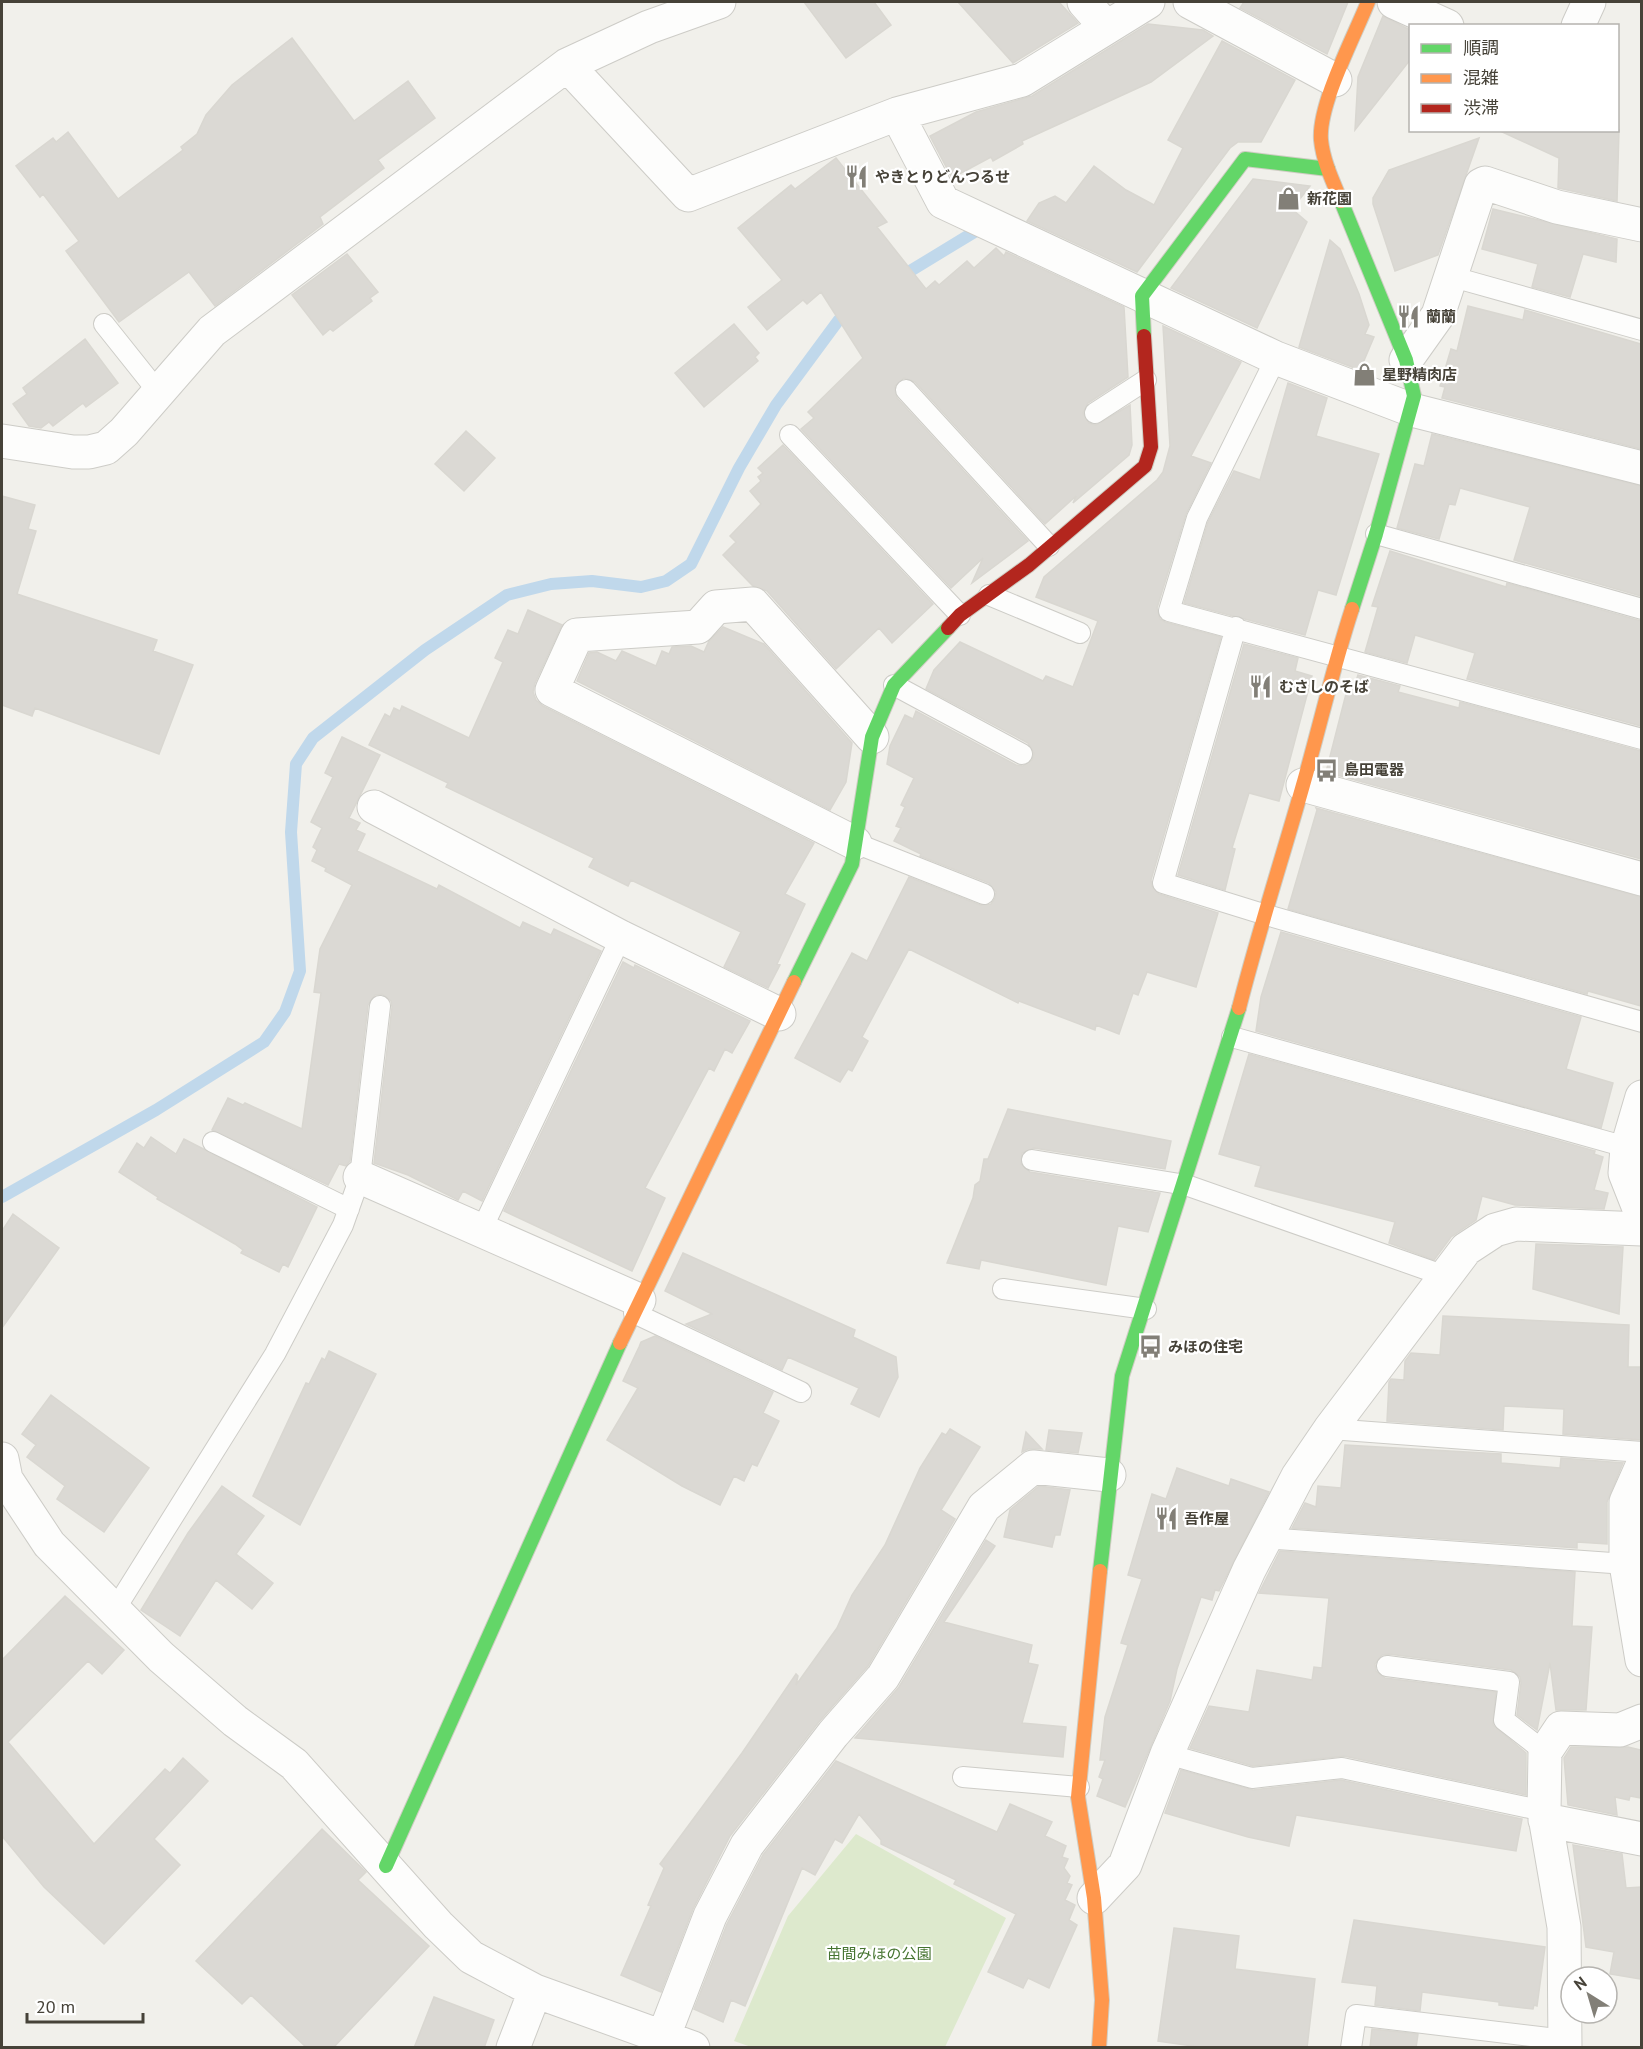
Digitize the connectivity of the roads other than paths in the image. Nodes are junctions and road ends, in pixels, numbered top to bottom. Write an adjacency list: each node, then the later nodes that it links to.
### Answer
1 (719, 2): 11 (street)
2 (1084, 2): 10 (street)
3 (1148, 2): 10 (street)
4 (1190, 2): 12 (street)
5 (1368, 2): 12 (street)
6 (1394, 2): 8 (street)
7 (1589, 2): 9 (street)
8 (1444, 24)
9 (1579, 24)
10 (1106, 27): 13 (street)
11 (567, 65): 13 (street); 24 (street)
12 (1335, 80): 14 (street)
13 (897, 114): 17 (street)
14 (1328, 169): 17 (street); 21 (street)
15 (1641, 225): 16 (street)
16 (1453, 277): 19 (lane); 21 (street)
17 (1142, 296): 20 (street); 22 (street)
18 (104, 324): 24 (lane)
19 (1641, 330)
20 (1276, 358): 25 (street); 35 (lane)
21 (1406, 360): 25 (street)
22 (1146, 380): 26 (lane); 31 (street)
23 (906, 390): 31 (lane)
24 (159, 393): 28 (street)
25 (1412, 410): 29 (street); 30 (street)
26 (1095, 413)
27 (790, 435): 34 (lane)
28 (2, 441)
29 (1641, 468)
30 (1376, 534): 33 (lane); 37 (street)
31 (1049, 546): 32 (street)
32 (989, 595): 34 (street); 36 (lane)
33 (1641, 609)
34 (960, 615): 38 (street)
35 (1236, 627): 37 (lane); 47 (lane)
36 (1080, 633)
37 (1337, 654): 40 (lane); 42 (street)
38 (894, 685): 39 (street); 41 (lane)
39 (872, 737): 44 (street); 44 (street)
40 (1641, 739)
41 (1022, 754)
42 (1303, 785): 45 (street); 47 (street)
43 (374, 807): 48 (street)
44 (855, 843): 46 (lane); 50 (street)
45 (1641, 879)
46 (984, 894)
47 (1263, 914): 51 (lane); 52 (street)
48 (621, 937): 50 (street); 62 (lane)
49 (380, 1006): 57 (lane)
50 (778, 1014): 65 (street)
51 (1641, 1022)
52 (1232, 1037): 55 (lane); 58 (street)
53 (1641, 1097): 55 (street)
54 (213, 1142): 59 (lane)
55 (1634, 1150): 60 (street)
56 (1032, 1160): 58 (lane)
57 (360, 1177): 59 (lane); 62 (street)
58 (1186, 1185): 63 (lane); 66 (street)
59 (348, 1209): 75 (lane)
60 (1641, 1216)
61 (1641, 1229): 63 (street)
62 (480, 1231): 65 (street)
63 (1445, 1276): 68 (street)
64 (1003, 1289): 66 (lane)
65 (636, 1306): 67 (lane); 85 (street)
66 (1146, 1309): 72 (street)
67 (801, 1392)
68 (1330, 1429): 69 (lane); 73 (street)
69 (1641, 1452)
70 (2, 1459): 75 (street)
71 (1641, 1467): 74 (street)
72 (1109, 1475): 82 (street); 88 (street)
73 (1266, 1538): 74 (lane); 80 (street)
74 (1631, 1545): 76 (street)
75 (114, 1611): 85 (street)
76 (1641, 1660)
77 (1387, 1666): 79 (lane)
78 (1641, 1721): 79 (street)
79 (1545, 1752): 83 (street)
80 (1167, 1754): 83 (lane); 86 (street)
81 (963, 1777): 82 (lane)
82 (1079, 1787): 86 (street)
83 (1544, 1816): 84 (street); 89 (street)
84 (1641, 1839)
85 (386, 1866): 87 (street)
86 (1094, 1898): 91 (street)
87 (535, 1991): 88 (street); 90 (street)
88 (678, 2043)
89 (1565, 2044): 92 (lane)
90 (513, 2048)
91 (1099, 2048)
92 (1352, 2048)

